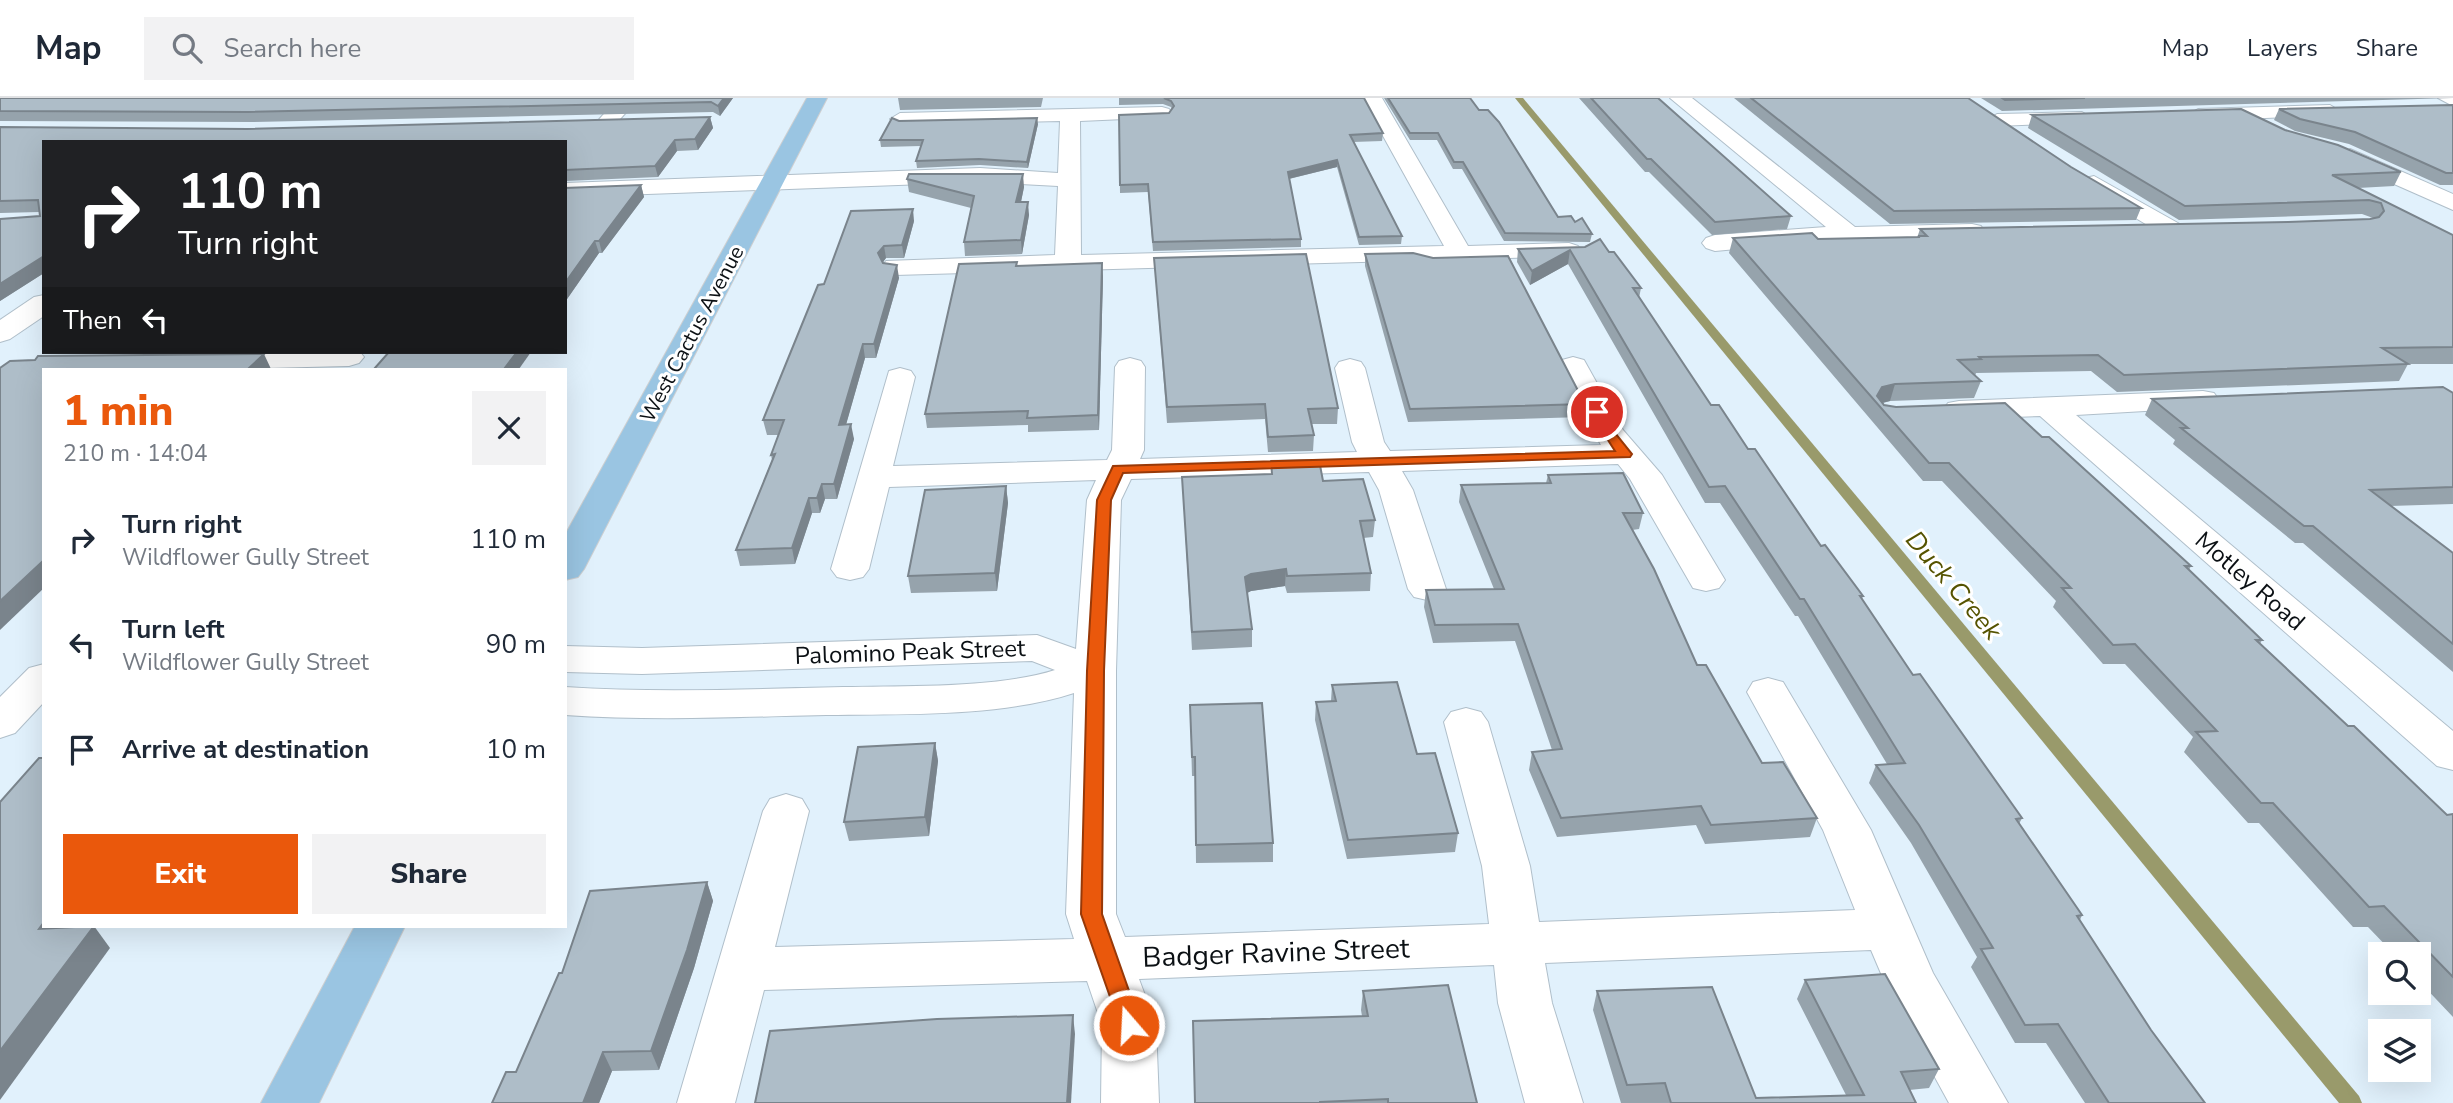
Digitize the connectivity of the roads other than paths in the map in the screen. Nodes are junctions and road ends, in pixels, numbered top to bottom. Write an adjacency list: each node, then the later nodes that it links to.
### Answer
1 (629, 98): 21 (street)
2 (817, 98): 26 (main road, West Cactus Avenue)
3 (1372, 98): 37 (street)
4 (1680, 98): 34 (street)
5 (2448, 98): 6 (street)
6 (2453, 100)
7 (1974, 105): 18 (street)
8 (2426, 107): 9 (street)
9 (2453, 107)
10 (998, 108): 14 (street); 17 (street)
11 (2344, 110): 13 (street)
12 (1162, 113): 14 (street)
13 (2236, 113): 15 (street); 22 (street)
14 (1070, 114): 25 (street)
15 (2183, 115)
16 (2103, 117): 18 (street)
17 (900, 119)
18 (1997, 120): 23 (street)
19 (635, 123): 21 (street)
20 (578, 124): 21 (street)
21 (606, 124)
22 (2275, 131)
23 (2026, 139)
24 (2076, 172): 32 (street)
25 (1070, 180): 26 (street); 38 (street)
26 (772, 184): 27 (street); 55 (main road, West Cactus Avenue)
27 (567, 190)
28 (2453, 203): 29 (street)
29 (2453, 217)
30 (2003, 231): 34 (street)
31 (2201, 231): 32 (street)
32 (2176, 232): 33 (street)
33 (2130, 233)
34 (1849, 234): 35 (street)
35 (1715, 243)
36 (1583, 250): 37 (street)
37 (1460, 253): 38 (street)
38 (1068, 262): 39 (street)
39 (895, 267)
40 (42, 304): 41 (street)
41 (0, 333)
42 (347, 359): 43 (street)
43 (182, 361)
44 (1573, 366): 51 (street)
45 (1130, 367): 53 (street)
46 (1350, 368): 52 (street)
47 (900, 377): 54 (street)
48 (2230, 399): 49 (street)
49 (2048, 407): 50 (street); 64 (street, Motley Road)
50 (1930, 411)
51 (1626, 454): 52 (street); 57 (street)
52 (1379, 462): 53 (street); 58 (street)
53 (1118, 469): 54 (street); 60 (street)
54 (875, 477): 56 (street)
55 (567, 565)
56 (850, 569)
57 (1706, 580)
58 (1427, 589)
59 (567, 659): 60 (street, Palomino Peak Street)
60 (1095, 671): 62 (street, Palomino Peak Street); 69 (street)
61 (1768, 692): 67 (street)
62 (567, 701)
63 (1466, 722): 68 (street)
64 (2453, 755)
65 (786, 811): 70 (street)
66 (379, 928): 71 (main road)
67 (1888, 929): 68 (street, Badger Ravine Street); 75 (street)
68 (1516, 943): 69 (street, Badger Ravine Street); 74 (street)
69 (1107, 959): 70 (street, Badger Ravine Street); 73 (street)
70 (742, 969): 72 (street)
71 (290, 1103)
72 (706, 1103)
73 (1130, 1103)
74 (1554, 1103)
75 (1979, 1103)

